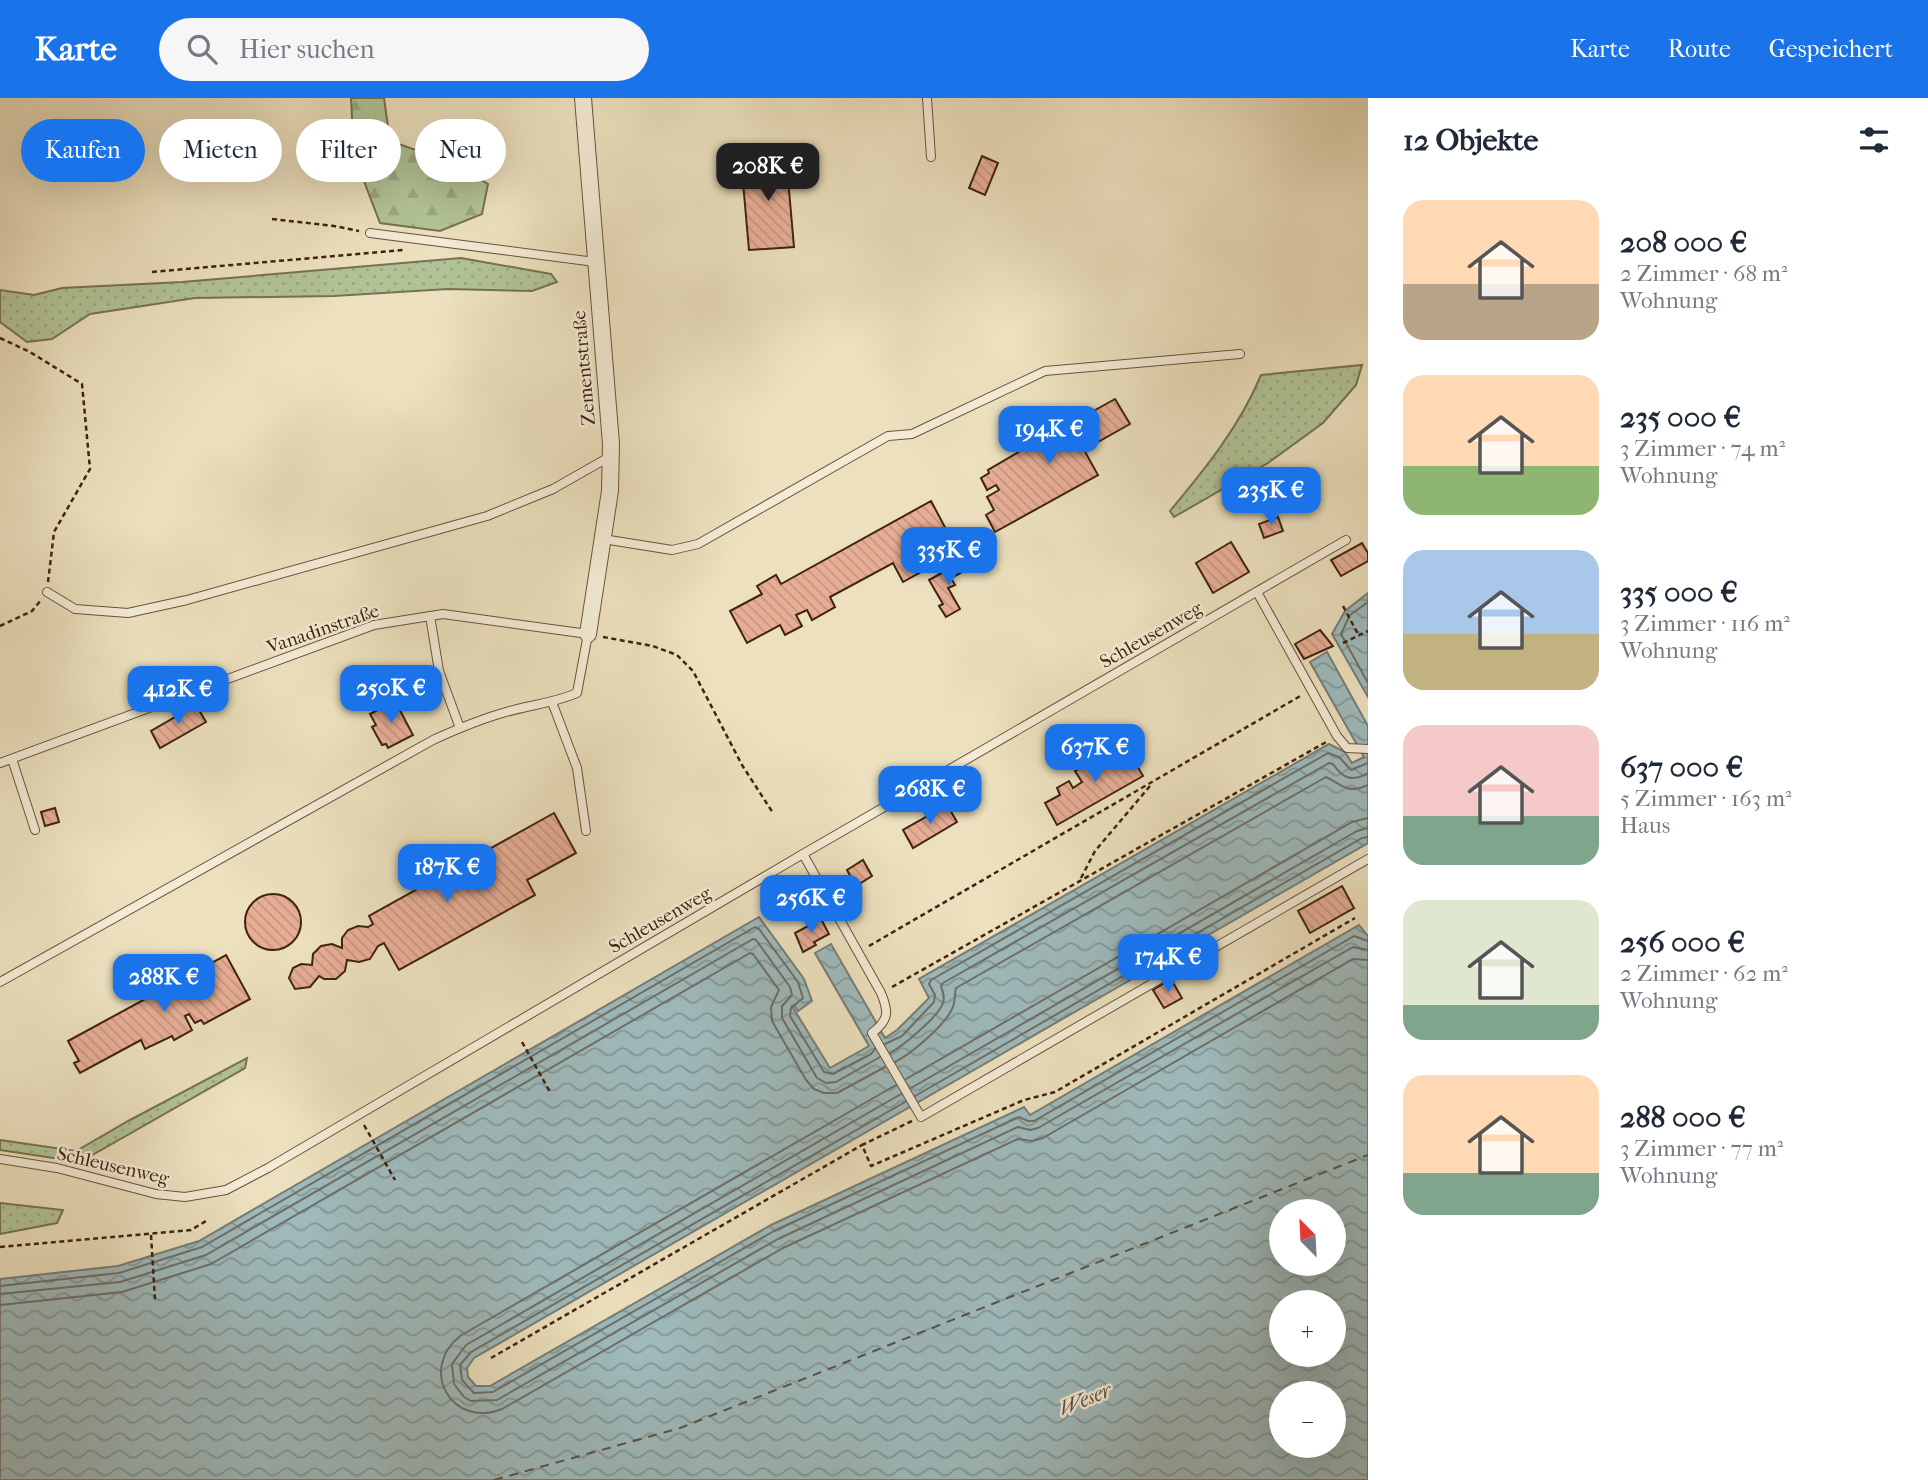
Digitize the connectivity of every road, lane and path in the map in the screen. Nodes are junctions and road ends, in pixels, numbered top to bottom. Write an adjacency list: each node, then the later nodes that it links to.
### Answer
1 (583, 98): 7 (street, Zementstraße)
2 (927, 98): 3 (lane)
3 (931, 158)
4 (272, 219): 5 (path)
5 (370, 233): 7 (lane)
6 (407, 250): 8 (path)
7 (595, 262): 11 (street, Zementstraße)
8 (152, 272)
9 (0, 338): 14 (path)
10 (1240, 354): 12 (lane)
11 (611, 456): 12 (street, Zementstraße); 14 (lane)
12 (603, 539): 20 (street, Zementstraße)
13 (1346, 540): 15 (lane, Schleusenweg)
14 (47, 592): 18 (path)
15 (1257, 592): 23 (lane); 34 (lane, Schleusenweg)
16 (1343, 607): 21 (path)
17 (430, 617): 20 (lane, Vanadinstraße); 25 (lane); 28 (lane, Vanadinstraße)
18 (0, 626)
19 (1368, 631): 21 (path)
20 (588, 634): 24 (lane); 31 (path)
21 (1359, 636): 22 (path)
22 (1343, 643)
23 (1311, 690): 26 (lane); 30 (path)
24 (552, 702): 25 (lane); 33 (lane)
25 (460, 728): 39 (lane)
26 (1337, 736): 27 (lane); 36 (path)
27 (1364, 750)
28 (12, 759): 29 (lane, Vanadinstraße); 32 (lane)
29 (0, 763)
30 (1152, 783): 36 (path); 38 (path)
31 (773, 813)
32 (35, 830)
33 (586, 831)
34 (803, 854): 38 (lane); 46 (lane, Schleusenweg)
35 (1368, 859): 43 (lane)
36 (1080, 880): 40 (path)
37 (1355, 918): 45 (path)
38 (858, 952): 40 (lane)
39 (0, 982)
40 (881, 993): 43 (lane)
41 (522, 1042): 42 (path)
42 (550, 1092)
43 (921, 1117): 45 (path)
44 (364, 1125): 47 (path)
45 (862, 1145): 52 (path)
46 (0, 1159)
47 (395, 1180)
48 (206, 1222): 50 (path)
49 (151, 1235): 51 (path)
50 (0, 1247)
51 (155, 1300)
52 (491, 1358)

